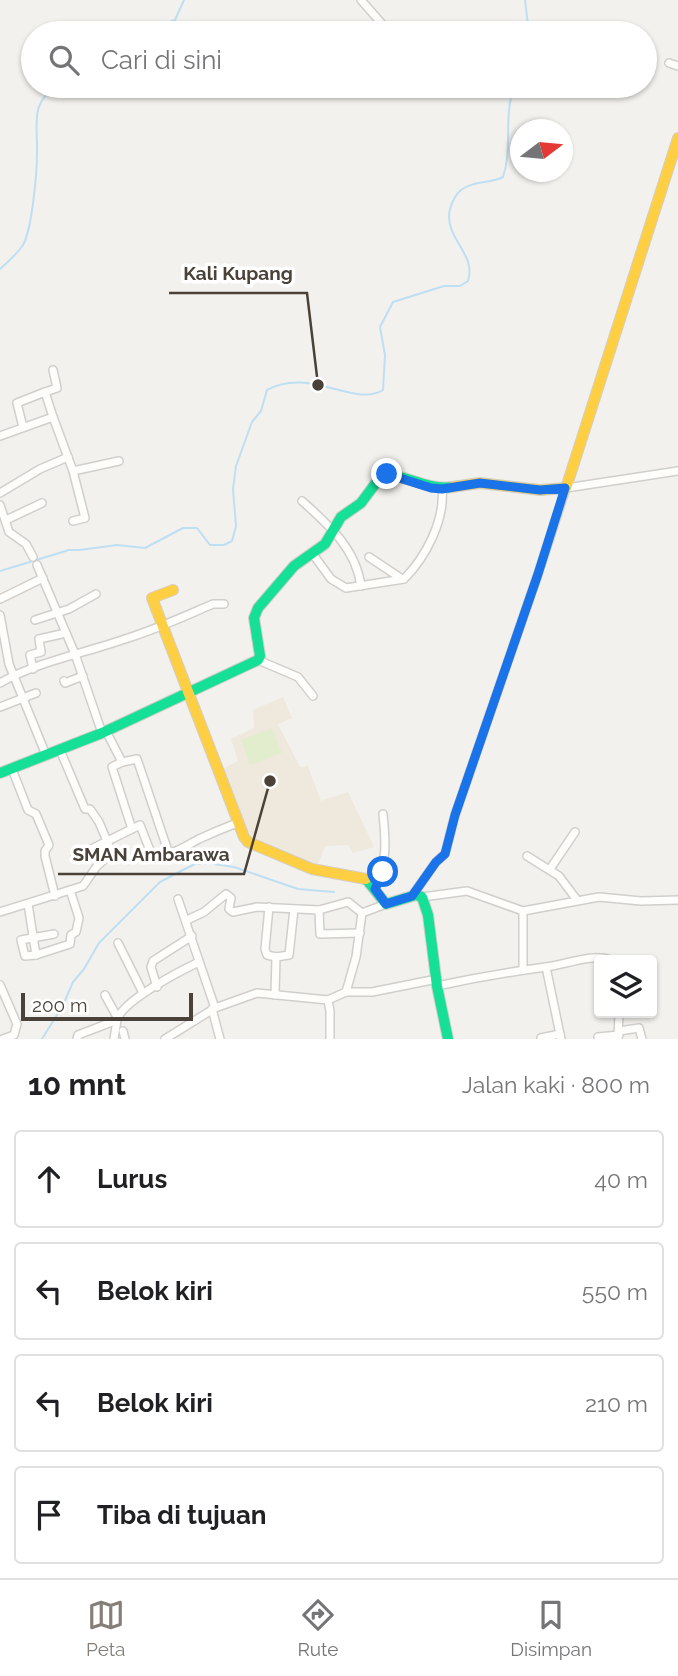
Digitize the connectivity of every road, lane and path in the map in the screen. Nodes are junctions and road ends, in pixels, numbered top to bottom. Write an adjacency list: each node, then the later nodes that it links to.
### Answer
1 (362, 0): 2 (street)
2 (380, 21)
3 (678, 138): 13 (street)
4 (53, 370): 5 (street)
5 (45, 393): 6 (street); 7 (street)
6 (53, 418): 7 (street); 9 (street)
7 (23, 427): 8 (street)
8 (0, 436)
9 (68, 457): 11 (street); 15 (street)
10 (119, 461): 11 (street)
11 (73, 471): 19 (street)
12 (678, 471): 13 (street)
13 (565, 488): 14 (street); 67 (street)
14 (442, 489): 21 (street); 25 (street)
15 (0, 493)
16 (302, 501): 21 (street)
17 (42, 503): 20 (street)
18 (0, 505): 20 (street)
19 (73, 522)
20 (5, 523): 24 (street)
21 (333, 528): 22 (street); 26 (street)
22 (312, 553): 26 (street); 38 (street)
23 (369, 556): 25 (street)
24 (43, 578): 29 (street); 31 (street)
25 (402, 579): 26 (street)
26 (361, 586)
27 (173, 590): 34 (street)
28 (96, 594): 31 (street)
29 (0, 599)
30 (225, 604): 34 (street)
31 (57, 613): 33 (street); 35 (street)
32 (0, 617): 36 (street)
33 (35, 620)
34 (162, 625): 37 (street); 44 (street)
35 (66, 633): 37 (street); 39 (street)
36 (2, 639): 40 (street)
37 (75, 654): 39 (street); 41 (street)
38 (258, 660): 44 (street); 46 (street)
39 (33, 668): 40 (street)
40 (13, 676): 43 (street); 47 (street)
41 (83, 676): 42 (street); 49 (street)
42 (64, 681)
43 (0, 682)
44 (188, 692): 49 (street); 56 (street)
45 (36, 693): 47 (street)
46 (313, 696)
47 (22, 699): 48 (street); 51 (street)
48 (0, 707)
49 (104, 732): 50 (street); 52 (street)
50 (60, 750): 51 (street); 59 (street)
51 (46, 755): 53 (street)
52 (122, 762): 57 (street); 60 (street)
53 (12, 769): 54 (street); 66 (street)
54 (0, 774)
55 (383, 814): 64 (street)
56 (237, 823): 60 (street); 64 (street)
57 (132, 829): 59 (street); 60 (street)
58 (575, 832): 63 (street)
59 (107, 841): 62 (street); 65 (street)
60 (169, 854)
61 (527, 856): 63 (street)
62 (75, 858)
63 (550, 869): 69 (street)
64 (375, 889): 72 (street)
65 (70, 890): 66 (street); 85 (street)
66 (55, 896): 71 (street)
67 (417, 896): 72 (street); 76 (street); 91 (street)
68 (178, 899): 79 (street)
69 (577, 900): 70 (street); 76 (street)
70 (678, 900)
71 (28, 904): 77 (street); 83 (street)
72 (386, 904): 78 (street)
73 (269, 907): 74 (street); 79 (street); 86 (street)
74 (294, 909): 75 (street); 86 (street)
75 (319, 910): 78 (street); 80 (street)
76 (523, 911): 90 (street)
77 (0, 912)
78 (362, 913): 80 (street)
79 (187, 920): 82 (street)
80 (360, 933): 94 (street)
81 (54, 934): 83 (street)
82 (192, 936): 88 (street); 93 (street)
83 (32, 937): 85 (street); 85 (street)
84 (118, 943): 95 (street)
85 (36, 955)
86 (276, 957): 97 (street)
87 (594, 958): 89 (street)
88 (198, 962): 93 (street); 99 (street)
89 (546, 967): 90 (street); 102 (street)
90 (523, 969): 91 (street)
91 (437, 983): 94 (street); 111 (street)
92 (0, 985): 105 (street)
93 (157, 987): 95 (street)
94 (346, 992): 98 (street)
95 (142, 993): 100 (street)
96 (105, 995): 100 (street)
97 (275, 995): 98 (street); 99 (street)
98 (328, 1000): 110 (street)
99 (213, 1008): 108 (street); 109 (street)
100 (117, 1018): 106 (street); 107 (street)
101 (619, 1035): 103 (street); 112 (street)
102 (561, 1036): 104 (street)
103 (598, 1037)
104 (541, 1038)
105 (3, 1039)
106 (77, 1039)
107 (114, 1039)
108 (165, 1039)
109 (220, 1039)
110 (330, 1039)
111 (448, 1039)
112 (642, 1039)

